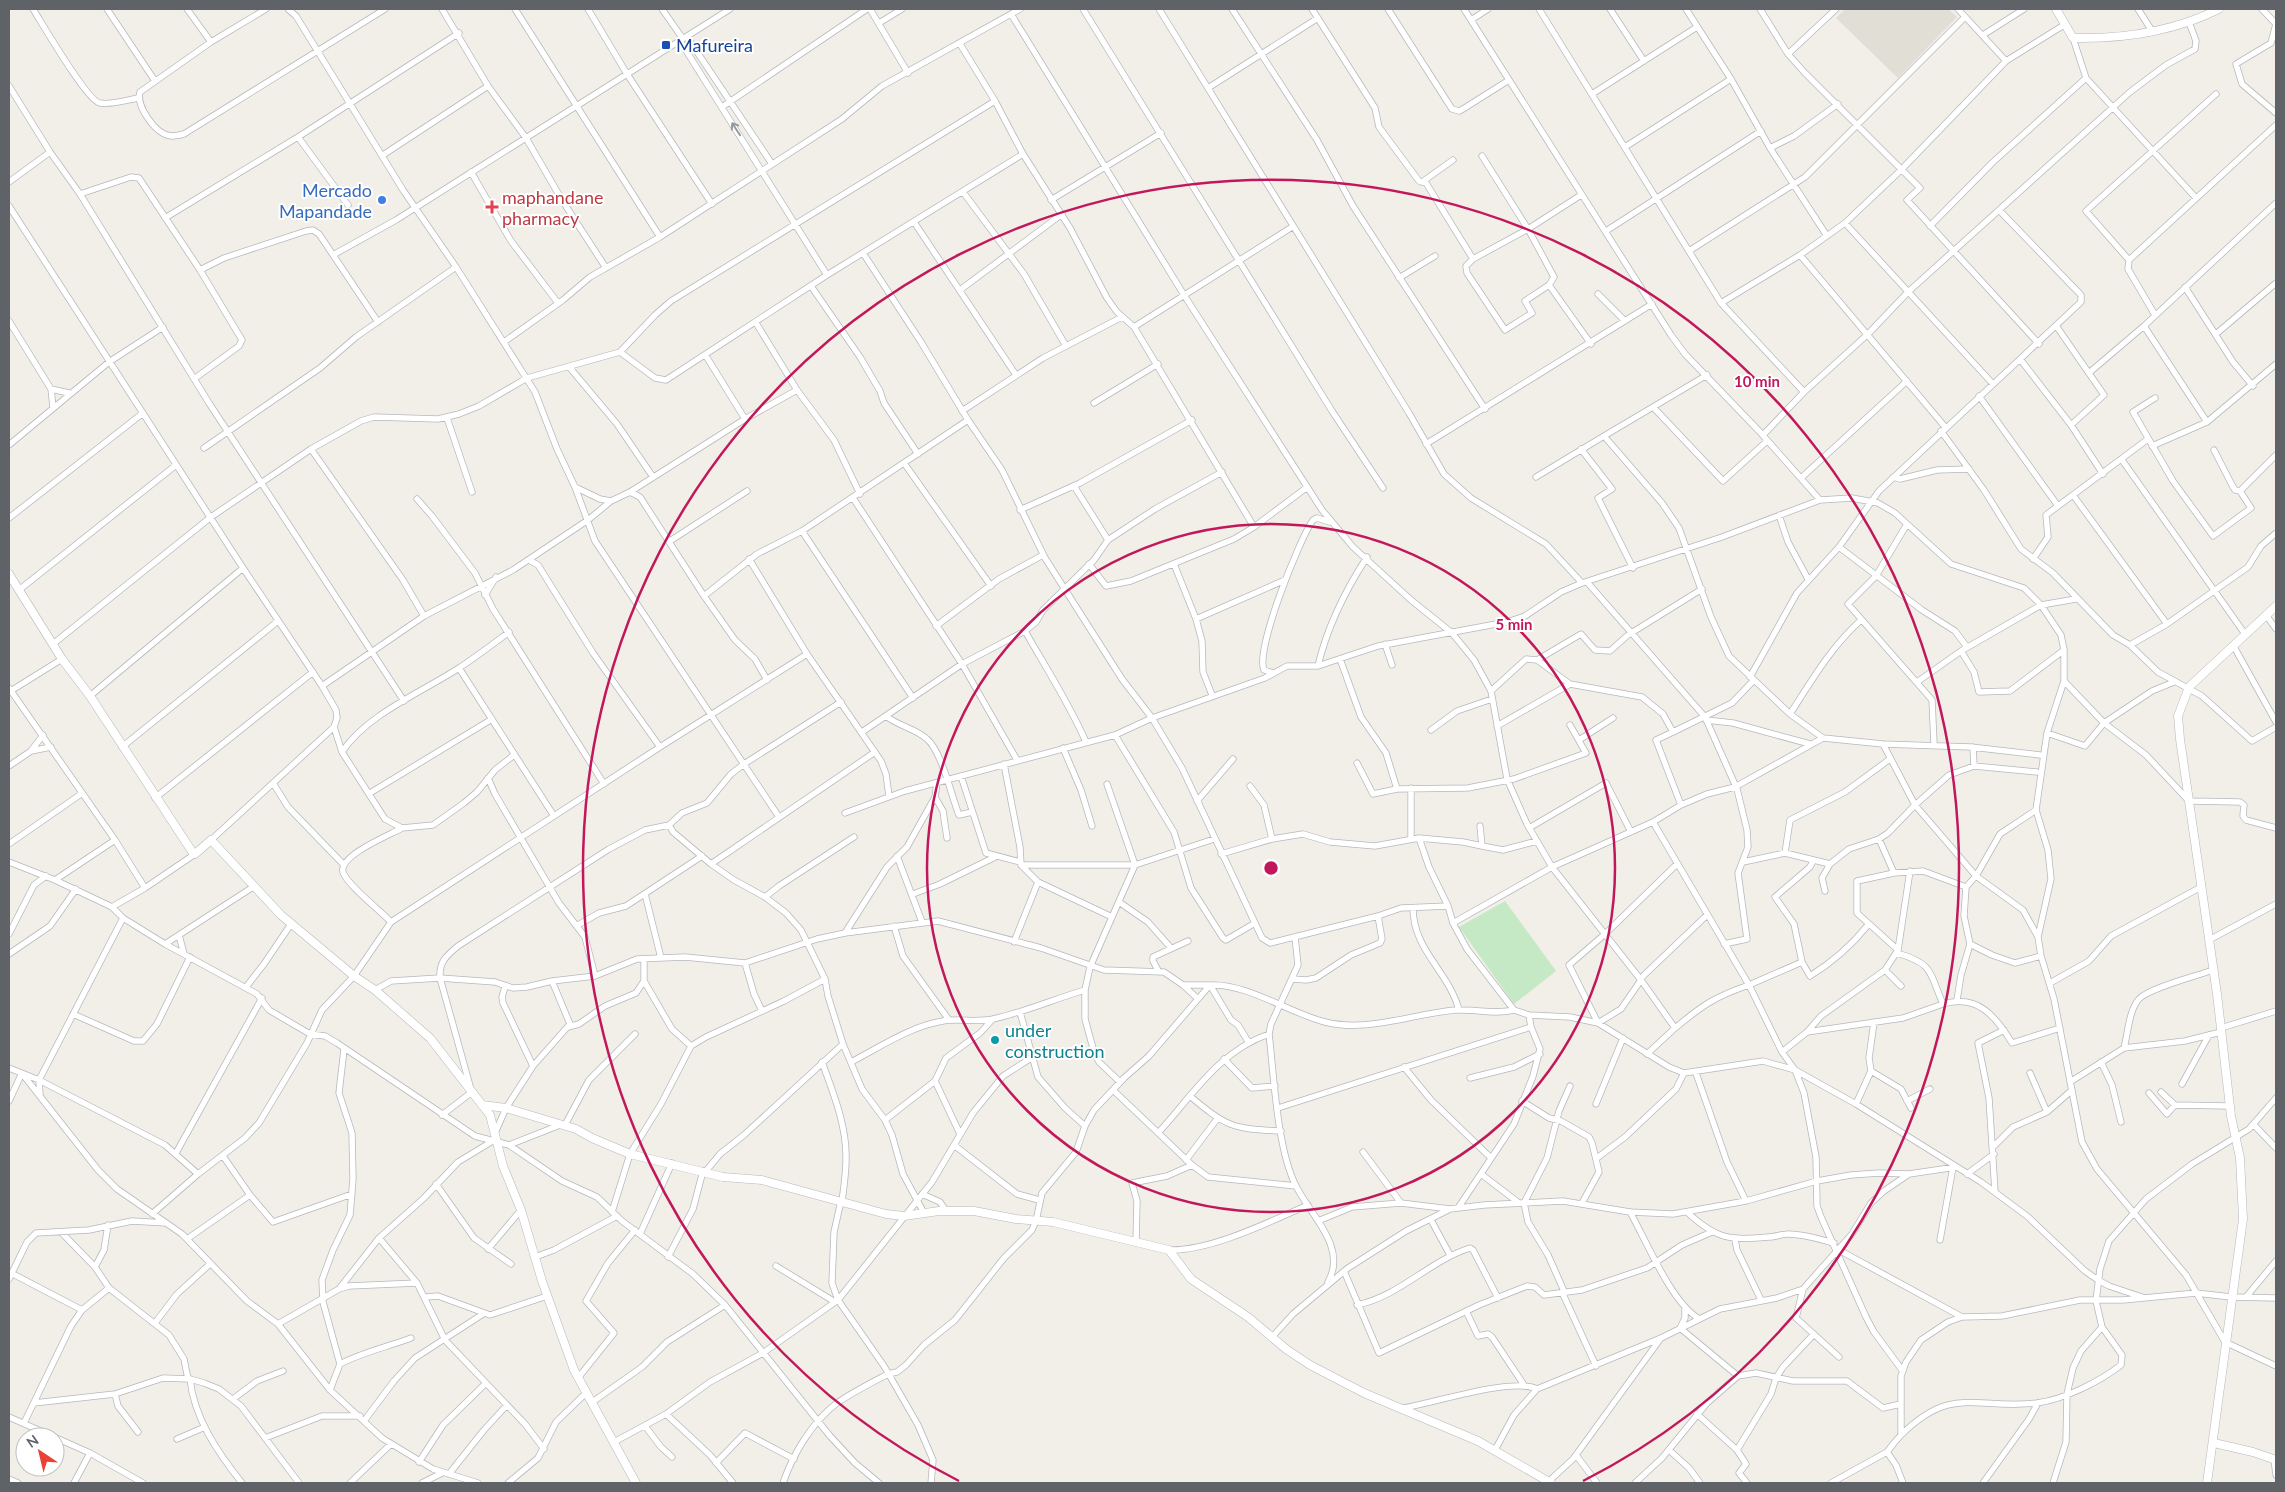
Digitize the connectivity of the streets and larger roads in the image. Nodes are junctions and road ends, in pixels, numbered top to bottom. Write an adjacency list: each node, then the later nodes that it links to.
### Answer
1 (33, 9): 64 (street)
2 (107, 9): 58 (street)
3 (187, 9): 46 (street)
4 (266, 9): 46 (street)
5 (288, 9): 48 (street)
6 (385, 9): 48 (street)
7 (442, 9): 42 (street)
8 (515, 9): 69 (street)
9 (588, 9): 54 (street)
10 (662, 9): 45 (street)
11 (730, 9): 45 (street)
12 (868, 9): 38 (street); 65 (street)
13 (902, 9): 38 (street)
14 (1020, 9): 33 (street)
15 (1083, 9): 76 (street)
16 (1159, 9): 61 (street)
17 (1232, 9): 50 (street)
18 (1312, 9): 35 (street)
19 (1388, 9): 57 (street)
20 (1464, 9): 36 (street)
21 (1488, 9): 36 (street)
22 (1539, 9): 62 (street)
23 (1610, 9): 52 (street)
24 (1686, 9): 40 (street)
25 (1760, 9): 49 (street)
26 (1836, 9): 49 (street)
27 (1958, 9): 34 (street)
28 (2024, 9): 43 (street)
29 (2056, 9): 39 (street)
30 (2138, 9): 41 (street)
31 (2262, 9): 72 (street)
32 (2213, 10): 37 (street)
33 (1011, 14): 47 (street); 88 (street)
34 (1965, 17): 43 (street); 74 (street)
35 (1318, 18): 50 (street); 93 (street)
36 (1470, 20): 57 (street)
37 (2189, 22): 41 (street); 71 (street)
38 (879, 23): 53 (street)
39 (2064, 25): 44 (street); 51 (street)
40 (1697, 27): 52 (street); 56 (street)
41 (2152, 31): 44 (street)
42 (458, 33): 60 (street); 67 (street)
43 (1983, 35): 51 (street)
44 (2073, 38): 55 (street)
45 (683, 39): 54 (street); 65 (street); 70 (street)
46 (211, 42): 58 (street)
47 (960, 44): 53 (street); 66 (street)
48 (318, 50): 64 (street); 67 (street)
49 (1788, 54): 68 (street)
50 (1261, 55): 61 (street); 132 (street)
51 (2006, 60): 90 (street)
52 (1644, 61): 62 (street)
53 (908, 73): 87 (street)
54 (627, 74): 69 (street); 102 (street)
55 (2086, 78): 71 (street); 112 (street)
56 (1731, 79): 75 (street); 79 (street)
57 (1509, 80): 97 (street)
58 (155, 81): 64 (street)
59 (9, 86): 81 (street)
60 (488, 86): 78 (street); 84 (street)
61 (1208, 88): 113 (street)
62 (1592, 94): 79 (street)
63 (2216, 94): 82 (street)
64 (138, 98)
65 (730, 101): 70 (street); 87 (street)
66 (995, 101): 83 (street); 111 (street)
67 (350, 103): 77 (street); 84 (street)
68 (1838, 104): 74 (street); 80 (street)
69 (577, 107): 78 (street); 117 (street)
70 (722, 107): 89 (street, one-way to 70)
71 (2113, 108): 82 (street); 106 (street)
72 (2276, 113)
73 (2276, 125): 98 (street)
74 (1856, 126): 90 (street); 94 (street)
75 (1761, 131): 80 (street); 99 (street)
76 (1161, 133): 88 (street); 126 (street)
77 (298, 137): 103 (street); 108 (street)
78 (526, 138): 91 (street); 129 (street)
79 (1624, 147): 99 (street)
80 (1770, 148): 94 (street)
81 (50, 152): 92 (street); 96 (street)
82 (2153, 152): 98 (street); 127 (street)
83 (1023, 154): 95 (street); 100 (street)
84 (383, 155): 105 (street)
85 (1482, 156): 114 (street)
86 (1453, 160): 93 (street)
87 (772, 164): 89 (street)
88 (1106, 167): 100 (street); 140 (street)
89 (763, 170): 102 (street); 111 (street)
90 (1900, 170): 110 (street); 112 (street)
91 (471, 172): 105 (street); 141 (street)
92 (9, 182)
93 (1422, 182): 125 (street)
94 (1794, 186): 116 (street); 118 (street)
95 (963, 192): 109 (street); 123 (street)
96 (80, 194): 108 (street); 150 (street)
97 (1581, 195): 114 (street); 115 (street)
98 (2196, 198): 127 (street)
99 (1657, 199): 115 (street); 118 (street)
100 (1052, 200): 107 (street)
101 (2276, 202): 136 (street)
102 (712, 204): 117 (street)
103 (348, 205)
104 (9, 206): 163 (street)
105 (414, 207): 122 (street); 128 (street)
106 (1999, 210): 119 (street); 153 (street)
107 (1062, 214): 123 (street); 145 (street)
108 (165, 218): 130 (street)
109 (914, 222): 120 (street); 137 (street)
110 (1845, 223): 116 (street); 138 (street)
111 (796, 226): 131 (street); 160 (street)
112 (1930, 226): 119 (street)
113 (1292, 227): 126 (street); 200 (street)
114 (1528, 230): 125 (street); 135 (street)
115 (1606, 231): 143 (street)
116 (1827, 236): 121 (street)
117 (660, 237): 129 (street)
118 (1689, 251): 142 (street)
119 (1954, 252): 138 (street); 158 (street)
120 (863, 253): 131 (street); 185 (street)
121 (1800, 254): 142 (street); 154 (street)
122 (333, 255): 130 (street); 148 (street)
123 (1010, 255): 137 (street); 159 (street)
124 (1435, 256): 132 (street)
125 (1473, 259): 135 (street)
126 (1240, 260): 140 (street); 223 (street)
127 (2129, 260): 144 (street)
128 (456, 267): 148 (street); 156 (street)
129 (606, 268): 141 (street)
130 (200, 270): 171 (street)
131 (826, 275): 134 (street)
132 (1399, 278): 184 (street)
133 (2276, 283): 155 (street)
134 (811, 286): 149 (street); 206 (street)
135 (1549, 286): 157 (street)
136 (2185, 287): 144 (street); 155 (street)
137 (960, 290): 168 (street)
138 (1908, 292): 154 (street); 173 (street)
139 (1598, 294): 147 (street)
140 (1184, 295): 152 (street); 222 (street)
141 (558, 303): 156 (street)
142 (1721, 303): 177 (street)
143 (1652, 304): 147 (street); 169 (street)
144 (2155, 315): 151 (street)
145 (1122, 317): 152 (street); 159 (street)
146 (9, 321): 175 (street)
147 (1625, 321): 157 (street)
148 (378, 322): 194 (street)
149 (756, 323): 161 (street); 176 (street)
150 (162, 326): 163 (street); 171 (street)
151 (2144, 326): 167 (street); 191 (street)
152 (1134, 327): 164 (street)
153 (2057, 327): 158 (street); 167 (street)
154 (1868, 334): 172 (street); 177 (street)
155 (2216, 334): 174 (street)
156 (504, 342): 170 (street)
157 (1591, 344): 184 (street)
158 (2039, 344): 162 (street)
159 (1066, 346): 168 (street)
160 (620, 352): 161 (street); 166 (street)
161 (706, 356): 188 (street)
162 (2020, 359): 173 (street); 192 (street)
163 (109, 362): 178 (street); 186 (street)
164 (1158, 364): 181 (street); 190 (street)
165 (2276, 364): 174 (street)
166 (570, 368): 170 (street); 215 (street)
167 (2090, 372): 192 (street)
168 (1016, 375): 185 (street)
169 (1707, 375): 183 (street); 195 (street)
170 (527, 378): 187 (street); 221 (street)
171 (194, 379): 194 (street)
172 (1908, 382): 193 (street); 216 (street)
173 (1993, 384): 179 (street)
174 (2253, 386): 191 (street)
175 (51, 390): 178 (street); 182 (street)
176 (797, 390): 188 (street); 228 (street)
177 (1804, 392): 195 (street)
178 (69, 393): 182 (street)
179 (1979, 396): 193 (street); 236 (street)
180 (2154, 398): 197 (street)
181 (1094, 403)
182 (53, 407): 198 (street)
183 (1654, 408): 196 (street); 199 (street)
184 (1485, 409): 200 (street)
185 (962, 411): 189 (street)
186 (143, 413): 210 (street); 240 (street)
187 (447, 418): 203 (street); 226 (street)
188 (745, 419): 215 (street)
189 (968, 420): 206 (street); 237 (street)
190 (1192, 420): 212 (street); 220 (street)
191 (2207, 422): 201 (street)
192 (2071, 425): 213 (street)
193 (1944, 430): 211 (street); 217 (street)
194 (229, 431): 202 (street); 218 (street)
195 (1763, 435): 199 (street)
196 (1604, 436): 204 (street); 249 (street)
197 (2148, 439): 201 (street); 208 (street)
198 (10, 441)
199 (1767, 441): 216 (street)
200 (1426, 444): 267 (street)
201 (2152, 446): 225 (street)
202 (204, 448)
203 (311, 449): 218 (street); 280 (street)
204 (1581, 449): 214 (street); 261 (street)
205 (2214, 450): 225 (street)
206 (918, 454): 209 (street)
207 (2276, 455): 225 (street)
208 (2122, 460): 213 (street); 273 (street)
209 (904, 464): 228 (street); 269 (street)
210 (176, 465): 239 (street); 272 (street)
211 (1968, 469): 217 (street); 255 (street)
212 (1222, 472): 244 (street); 247 (street)
213 (2103, 474): 229 (street)
214 (1536, 476)
215 (653, 477): 219 (street)
216 (1801, 478): 233 (street)
217 (1893, 478): 235 (street)
218 (262, 484): 239 (street); 298 (street)
219 (643, 484): 227 (street); 230 (street)
220 (1074, 486): 237 (street); 247 (street)
221 (576, 488): 234 (street); 241 (street)
222 (1306, 488): 242 (street); 244 (street)
223 (1383, 488)
224 (747, 491): 248 (street)
225 (2240, 491)
226 (472, 492)
227 (630, 492): 230 (street); 234 (street)
228 (860, 494): 231 (street)
229 (2073, 495): 236 (street); 284 (street)
230 (640, 497): 248 (street)
231 (853, 498): 245 (street); 285 (street)
232 (417, 499): 268 (street)
233 (1820, 500): 235 (street); 238 (street)
234 (611, 501): 241 (street)
235 (1872, 502): 243 (street); 250 (street)
236 (2058, 506): 255 (street)
237 (1020, 510): 252 (street)
238 (1779, 515): 249 (street); 265 (street)
239 (211, 517): 260 (street); 292 (street)
240 (9, 518)
241 (588, 520): 251 (street); 326 (street)
242 (1331, 522): 253 (street); 266 (street)
243 (1907, 524): 263 (street); 277 (street)
244 (1254, 527): 258 (street)
245 (802, 531): 254 (street); 321 (street)
246 (2276, 533): 273 (street)
247 (1108, 540): 257 (street)
248 (670, 542): 275 (street)
249 (1687, 547): 261 (street); 271 (street)
250 (1839, 547): 263 (street); 265 (street)
251 (538, 553): 256 (street); 259 (street)
252 (1043, 555): 269 (street); 270 (street)
253 (1367, 557): 290 (street); 305 (street)
254 (749, 559): 275 (street); 299 (street)
255 (2033, 559): 276 (street)
256 (529, 560): 259 (street); 264 (street)
257 (1089, 564): 258 (street); 270 (street)
258 (1174, 564): 281 (street)
259 (538, 565): 352 (street)
260 (243, 568): 283 (street); 320 (street)
261 (1633, 568): 267 (street)
262 (9, 574): 272 (street)
263 (1876, 576): 282 (street); 296 (street)
264 (496, 577): 268 (street); 274 (street)
265 (1808, 579): 309 (street)
266 (1285, 580): 281 (street); 308 (street)
267 (1584, 582): 289 (street); 290 (street)
268 (481, 585): 274 (street); 280 (street)
269 (991, 586): 285 (street)
270 (1065, 588): 287 (street); 328 (street)
271 (1702, 589): 289 (street); 309 (street)
272 (18, 590): 292 (street)
273 (2215, 592): 284 (street); 291 (street)
274 (486, 594): 288 (street)
275 (704, 596): 310 (street)
276 (2076, 599): 277 (street); 294 (street)
277 (2041, 604): 296 (street); 297 (street)
278 (2276, 606): 279 (street)
279 (2266, 615): 286 (street); 291 (street)
280 (424, 616): 298 (street)
281 (1196, 619): 319 (street)
282 (1861, 620): 311 (street); 325 (street)
283 (278, 621): 307 (street); 351 (street)
284 (2166, 624): 294 (street)
285 (936, 626): 303 (street)
286 (2276, 629)
287 (1025, 631): 303 (street); 346 (street)
288 (509, 632): 306 (street); 375 (street)
289 (1632, 633): 302 (street); 331 (street)
290 (1452, 634): 293 (street); 318 (street)
291 (2245, 634): 295 (street)
292 (53, 644): 300 (street)
293 (1385, 644): 301 (street); 304 (street)
294 (2130, 645): 313 (street)
295 (2233, 645): 316 (street); 332 (street)
296 (1964, 649): 297 (street); 311 (street)
297 (2064, 650): 312 (street)
298 (370, 652): 315 (street); 323 (street)
299 (807, 654): 310 (street); 324 (street)
300 (62, 659): 317 (street); 320 (street)
301 (1340, 659): 305 (street); 380 (street)
302 (1537, 660): 314 (street); 318 (street)
303 (962, 664): 321 (street); 361 (street)
304 (1392, 665)
305 (1318, 666): 308 (street)
306 (459, 668): 323 (street); 330 (street)
307 (313, 672): 315 (street); 385 (street)
308 (1273, 673): 319 (street)
309 (1751, 679): 325 (street); 331 (street)
310 (767, 680): 326 (street)
311 (1916, 682): 349 (street)
312 (2064, 682): 333 (street); 341 (street)
313 (2174, 682): 316 (street); 333 (street)
314 (1570, 684): 336 (street); 340 (street)
315 (322, 686): 335 (street)
316 (2189, 687): 337 (street); 387 (street)
317 (9, 690): 342 (street)
318 (1491, 691): 322 (street)
319 (1212, 695): 328 (street)
320 (90, 696): 351 (street)
321 (913, 698): 327 (street)
322 (1492, 699): 336 (street); 338 (street)
323 (404, 701): 356 (street)
324 (841, 702): 339 (street); 364 (street)
325 (1790, 714): 344 (street)
326 (711, 715): 352 (street); 364 (street)
327 (886, 716): 339 (street); 372 (street)
328 (1152, 718): 343 (street); 386 (street)
329 (1614, 718): 345 (street)
330 (492, 719): 358 (street); 381 (street)
331 (1705, 719): 340 (street); 347 (street); 378 (street)
332 (2276, 722)
333 (2104, 723): 341 (street); 387 (street)
334 (1570, 725): 345 (street)
335 (334, 726): 356 (street); 373 (street)
336 (1498, 726): 371 (street)
337 (2276, 727)
338 (1432, 730)
339 (862, 732): 357 (street)
340 (1673, 732): 388 (street)
341 (2047, 734): 390 (street)
342 (42, 735): 350 (street); 355 (street)
343 (1115, 735): 346 (street); 416 (street)
344 (1822, 738): 347 (street); 348 (street)
345 (1579, 740): 371 (street)
346 (1086, 742): 354 (street)
347 (1810, 744): 378 (street)
348 (1883, 744): 349 (street); 362 (street)
349 (1934, 744): 353 (street)
350 (50, 747): 355 (street); 382 (street)
351 (122, 747): 385 (street)
352 (660, 747): 375 (street)
353 (1973, 747): 359 (street); 367 (street)
354 (1063, 748): 361 (street); 397 (street)
355 (30, 751): 366 (street)
356 (342, 752): 381 (street)
357 (875, 752): 383 (street); 394 (street)
358 (514, 754): 370 (street); 393 (street)
359 (2040, 756)
360 (1233, 759): 386 (street)
361 (1017, 760): 365 (street)
362 (1890, 760): 389 (street); 417 (street)
363 (1357, 763): 380 (street)
364 (744, 764): 394 (street); 396 (street)
365 (1004, 764): 369 (street); 427 (street)
366 (9, 766)
367 (1974, 766): 368 (street); 389 (street)
368 (2037, 772)
369 (961, 776): 372 (street); 391 (street)
370 (488, 778): 399 (street); 404 (street)
371 (1507, 779): 379 (street); 400 (street)
372 (946, 780): 374 (street); 391 (street)
373 (273, 783): 412 (street); 430 (street)
374 (937, 783): 383 (street); 384 (street)
375 (604, 784): 393 (street)
376 (1107, 784): 431 (street)
377 (1250, 786): 408 (street)
378 (1735, 787): 388 (street); 425 (street)
379 (1411, 788): 380 (street); 409 (street)
380 (1397, 789)
381 (370, 793): 399 (street)
382 (81, 794): 411 (street); 414 (street)
383 (889, 796): 392 (street)
384 (935, 797): 405 (street); 421 (street)
385 (155, 798): 418 (street)
386 (1197, 801): 407 (street)
387 (2189, 801): 401 (street); 443 (street)
388 (1681, 805): 395 (street)
389 (1915, 805): 410 (street); 437 (street)
390 (2036, 810): 437 (street); 473 (street)
391 (972, 812): 422 (street)
392 (845, 813)
393 (554, 816): 404 (street)
394 (779, 817): 426 (street)
395 (1654, 822): 402 (street); 428 (street)
396 (669, 825): 420 (street); 445 (street)
397 (1092, 826)
398 (1480, 826): 415 (street)
399 (402, 828): 430 (street)
400 (1529, 828): 402 (street); 413 (street)
401 (2276, 828)
402 (1631, 832): 432 (street)
403 (854, 837): 450 (street)
404 (521, 838): 445 (street); 460 (street)
405 (947, 838)
406 (1419, 838): 409 (street); 415 (street); 453 (street)
407 (1214, 839): 416 (street); 419 (street)
408 (1272, 839): 409 (street); 419 (street)
409 (1411, 839)
410 (1878, 839): 429 (street); 435 (street)
411 (115, 840): 438 (street); 444 (street)
412 (211, 840): 418 (street); 441 (street)
413 (1537, 841): 415 (street); 432 (street)
414 (9, 844)
415 (1482, 846)
416 (1181, 848): 431 (street); 462 (street)
417 (1785, 853): 423 (street); 425 (street)
418 (195, 854): 444 (street)
419 (1221, 854): 462 (street)
420 (702, 856): 426 (street); 448 (street)
421 (897, 856): 449 (street); 468 (street)
422 (995, 857): 427 (street); 449 (street)
423 (1813, 861): 429 (street); 488 (street)
424 (9, 862): 433 (street)
425 (1743, 862): 479 (street)
426 (711, 864): 450 (street)
427 (1021, 864): 431 (street); 439 (street)
428 (1677, 864): 456 (street); 470 (street)
429 (1830, 864): 447 (street)
430 (344, 865): 460 (street)
431 (1135, 865): 451 (street)
432 (1552, 867): 463 (street); 470 (street)
433 (30, 870): 436 (street); 440 (street)
434 (1910, 871): 435 (street); 442 (street); 482 (street)
435 (1894, 873): 466 (street)
436 (46, 876): 438 (street); 440 (street)
437 (1976, 876): 442 (street); 473 (street)
438 (55, 880): 446 (street)
439 (1038, 882): 458 (street); 476 (street)
440 (34, 884): 469 (street)
441 (253, 887): 464 (street); 471 (street)
442 (1966, 887): 480 (street)
443 (2201, 887): 474 (street); 502 (street)
444 (145, 888): 454 (street)
445 (551, 888): 465 (street); 496 (street)
446 (76, 889): 454 (street); 483 (street)
447 (1825, 892)
448 (645, 894): 465 (street); 486 (street)
449 (913, 894): 461 (street)
450 (765, 897): 477 (street)
451 (1118, 902): 458 (street); 481 (street)
452 (2276, 904): 474 (street)
453 (1448, 906): 455 (street); 463 (street)
454 (112, 907): 459 (street)
455 (1413, 908): 457 (street); 516 (street)
456 (1706, 915): 479 (street); 499 (street)
457 (1378, 916): 472 (street); 498 (street)
458 (1112, 917): 490 (street)
459 (122, 918): 478 (street); 521 (street)
460 (391, 922): 494 (street)
461 (922, 922): 467 (street); 476 (street)
462 (1255, 923): 472 (street)
463 (1453, 923): 517 (street)
464 (291, 924): 494 (street); 507 (street)
465 (578, 925): 495 (street)
466 (1868, 925): 482 (street); 488 (street)
467 (894, 926): 468 (street); 523 (street)
468 (845, 933): 477 (street)
469 (9, 934)
470 (1605, 934): 499 (street); 526 (street)
471 (179, 935): 478 (street); 484 (street)
472 (1294, 937): 498 (street)
473 (2038, 937): 485 (street)
474 (2209, 940): 492 (street)
475 (1188, 941): 481 (street)
476 (1014, 942): 490 (street)
477 (807, 943): 489 (street); 497 (street)
478 (165, 944): 484 (street)
479 (1724, 944): 505 (street)
480 (1970, 944): 485 (street); 513 (street)
481 (1171, 948): 493 (street)
482 (1898, 951): 491 (street); 514 (street)
483 (9, 954)
484 (187, 956): 507 (street); 521 (street)
485 (2041, 956): 502 (street)
486 (660, 958): 487 (street); 489 (street)
487 (644, 959): 495 (street); 501 (street)
488 (1802, 962): 505 (street)
489 (745, 963): 518 (street)
490 (1090, 967): 493 (street); 510 (street)
491 (1885, 970): 506 (street); 533 (street)
492 (2213, 970): 532 (street); 542 (street)
493 (1159, 972): 503 (street)
494 (354, 976): 509 (street); 534 (street)
495 (595, 976): 500 (street)
496 (440, 978): 508 (street); 509 (street); 572 (street)
497 (825, 978): 518 (street); 540 (street)
498 (1293, 979): 515 (street)
499 (1640, 979): 526 (street); 529 (street)
500 (552, 981): 508 (street); 528 (street)
501 (644, 981): 528 (street); 541 (street)
502 (2050, 983): 530 (street)
503 (1184, 985): 504 (street); 512 (street)
504 (1210, 985): 512 (street); 515 (street); 539 (street)
505 (1749, 985): 529 (street); 544 (street)
506 (1901, 986)
507 (246, 987): 511 (street)
508 (505, 987): 552 (street)
509 (376, 990): 572 (street)
510 (1085, 990): 520 (street); 564 (street)
511 (262, 998): 534 (street); 609 (street)
512 (1197, 998): 564 (street)
513 (1957, 1000): 514 (street); 531 (street)
514 (1943, 1004): 525 (street)
515 (1279, 1006): 516 (street); 536 (street)
516 (1458, 1010): 517 (street)
517 (1514, 1010): 522 (street)
518 (762, 1011): 541 (street)
519 (2276, 1011): 532 (street)
520 (1020, 1012): 524 (street); 547 (street)
521 (73, 1014): 562 (street)
522 (1529, 1016): 526 (street); 527 (street)
523 (949, 1020): 524 (street); 550 (street)
524 (992, 1020): 563 (street)
525 (1874, 1022): 533 (street); 556 (street)
526 (1598, 1023): 538 (street)
527 (1531, 1027): 545 (street); 553 (street)
528 (568, 1028): 552 (street)
529 (1675, 1028): 546 (street)
530 (2060, 1028): 531 (street); 565 (street)
531 (2004, 1030): 606 (street)
532 (2221, 1030): 537 (street); 585 (street)
533 (1807, 1032): 544 (street)
534 (310, 1034): 543 (street); 612 (street)
535 (635, 1034): 595 (street)
536 (1269, 1034): 539 (street); 567 (street)
537 (2209, 1035): 542 (street); 566 (street)
538 (1623, 1038): 546 (street); 581 (street)
539 (1249, 1043): 548 (street)
540 (842, 1044): 549 (street); 550 (street)
541 (691, 1046): 610 (street)
542 (2124, 1048): 551 (street)
543 (344, 1049): 590 (street); 628 (street)
544 (1782, 1052): 555 (street)
545 (1540, 1054): 561 (street); 579 (street)
546 (1647, 1054): 557 (street)
547 (1031, 1058): 597 (street); 601 (street)
548 (1224, 1059): 567 (street); 576 (street)
549 (822, 1062): 619 (street); 633 (street)
550 (852, 1062): 592 (street)
551 (2101, 1062): 565 (street); 594 (street)
552 (533, 1066): 586 (street)
553 (1404, 1067): 587 (street); 613 (street)
554 (9, 1068): 560 (street)
555 (1795, 1070): 558 (street); 582 (street); 624 (street)
556 (1870, 1071): 580 (street); 582 (street)
557 (1684, 1073): 558 (street); 614 (street)
558 (1696, 1073): 634 (street)
559 (2030, 1073): 589 (street)
560 (23, 1075): 562 (street); 575 (street); 578 (street)
561 (1470, 1078)
562 (39, 1080): 575 (street); 609 (street)
563 (935, 1080): 592 (street); 601 (street)
564 (1120, 1082): 570 (street)
565 (2070, 1082): 571 (street)
566 (2182, 1084)
567 (1275, 1086): 587 (street)
568 (1570, 1086): 593 (street)
569 (1930, 1089): 580 (street)
570 (1113, 1090): 597 (street); 600 (street)
571 (2072, 1090): 589 (street); 643 (street)
572 (471, 1092): 583 (street); 590 (street)
573 (2161, 1092): 584 (street)
574 (2149, 1093): 584 (street)
575 (40, 1095): 646 (street)
576 (1191, 1096): 591 (street); 600 (street)
577 (2276, 1098): 596 (street)
578 (9, 1101)
579 (1522, 1101): 593 (street); 613 (street)
580 (1907, 1101): 588 (street)
581 (1596, 1104)
582 (1856, 1104): 618 (street)
583 (482, 1105): 586 (street); 599 (street)
584 (2175, 1106): 585 (street)
585 (2230, 1106): 602 (street)
586 (506, 1108): 595 (street); 599 (street)
587 (1278, 1108): 598 (street)
588 (1911, 1108)
589 (2047, 1112): 606 (street)
590 (442, 1115): 603 (street)
591 (1217, 1119): 598 (street); 615 (street)
592 (885, 1120): 631 (street)
593 (1556, 1120): 614 (street); 636 (street)
594 (2121, 1122)
595 (563, 1124): 604 (street); 610 (street)
596 (2254, 1125): 602 (street); 607 (street)
597 (1085, 1126): 632 (street)
598 (1281, 1131): 626 (street)
599 (495, 1133): 603 (street)
600 (1158, 1133): 615 (street)
601 (960, 1134): 605 (street)
602 (2236, 1138): 643 (street); 690 (street)
603 (494, 1142): 604 (street); 625 (street); 641 (street)
604 (508, 1145): 648 (street)
605 (954, 1145): 629 (street); 632 (street)
606 (1994, 1146): 611 (street)
607 (2276, 1148)
608 (1363, 1152): 635 (street)
609 (176, 1154): 620 (street)
610 (630, 1154): 616 (street); 648 (street)
611 (1994, 1154): 623 (street); 627 (street)
612 (223, 1156): 620 (street); 630 (street)
613 (1490, 1157): 621 (street)
614 (1597, 1158): 637 (street)
615 (1186, 1160): 617 (street)
616 (672, 1163): 619 (street); 656 (street)
617 (1192, 1165): 626 (street); 663 (street)
618 (1955, 1167): 622 (street); 623 (street); 662 (street)
619 (704, 1171): 633 (street); 670 (street)
620 (198, 1174): 646 (street)
621 (1481, 1174): 636 (street); 639 (street)
622 (1910, 1174): 624 (street); 667 (street)
623 (1967, 1174): 627 (street)
624 (1817, 1181): 634 (street); 664 (street)
625 (436, 1184): 659 (street); 665 (street)
626 (1296, 1186): 638 (street)
627 (1995, 1192): 679 (street)
628 (352, 1194): 630 (street); 688 (street)
629 (922, 1194): 631 (street); 642 (street)
630 (250, 1195): 660 (street)
631 (918, 1200): 647 (street); 649 (street)
632 (1039, 1200): 652 (street)
633 (842, 1201): 649 (street); 696 (street)
634 (1746, 1201): 645 (street)
635 (1401, 1203): 640 (street); 653 (street)
636 (1521, 1203): 637 (street); 639 (street); 685 (street)
637 (1582, 1203): 644 (street)
638 (1308, 1204): 653 (street); 666 (street)
639 (1458, 1208): 640 (street)
640 (1450, 1209): 651 (street)
641 (521, 1210): 665 (street); 669 (street)
642 (946, 1211): 647 (street); 652 (street)
643 (2134, 1211): 679 (street); 686 (street)
644 (1630, 1212): 645 (street); 672 (street)
645 (1687, 1212): 657 (street)
646 (151, 1213): 650 (street); 654 (street)
647 (924, 1213): 649 (street)
648 (615, 1214): 656 (street); 669 (street)
649 (904, 1216): 696 (street)
650 (146, 1220): 654 (street); 655 (street)
651 (1431, 1220): 668 (street); 677 (street)
652 (1036, 1221): 663 (street); 723 (street)
653 (1318, 1221): 681 (street)
654 (168, 1224): 660 (street)
655 (108, 1225): 658 (street); 676 (street)
656 (637, 1232): 670 (street); 725 (street)
657 (1712, 1232): 661 (street); 672 (street)
658 (62, 1233): 676 (street); 678 (street)
659 (379, 1238): 680 (street); 683 (street)
660 (188, 1239): 673 (street)
661 (1735, 1240): 664 (street); 695 (street)
662 (1940, 1240)
663 (1136, 1242): 666 (street)
664 (1834, 1243): 667 (street)
665 (488, 1249): 674 (street)
666 (1168, 1250): 711 (street)
667 (1838, 1251): 684 (street); 704 (street); 721 (street)
668 (1450, 1255): 692 (street); 699 (street)
669 (535, 1257): 687 (street)
670 (668, 1257): 698 (street)
671 (2276, 1261): 691 (street)
672 (1657, 1263): 685 (street); 700 (street)
673 (210, 1264): 706 (street); 707 (street)
674 (511, 1264)
675 (776, 1266): 696 (street)
676 (95, 1267): 682 (street)
677 (1344, 1271): 681 (street); 699 (street)
678 (10, 1275): 701 (street)
679 (2098, 1280): 693 (street); 697 (street)
680 (417, 1283): 683 (street); 689 (street)
681 (1325, 1287): 711 (street)
682 (109, 1288): 701 (street); 706 (street)
683 (339, 1289): 688 (street)
684 (1803, 1289): 695 (street); 710 (street)
685 (1563, 1292): 692 (street); 719 (street)
686 (2196, 1293): 690 (street); 693 (street); 715 (street)
687 (547, 1296): 703 (street); 725 (street)
688 (323, 1297): 707 (street); 718 (street)
689 (426, 1297): 703 (street); 714 (street)
690 (2231, 1297): 691 (street); 715 (street)
691 (2246, 1297): 694 (street)
692 (1498, 1298): 702 (street)
693 (2144, 1298): 697 (street)
694 (2276, 1298)
695 (1761, 1300): 705 (street)
696 (836, 1301): 716 (street); 723 (street)
697 (2096, 1301): 704 (street); 708 (street)
698 (725, 1305): 716 (street); 738 (street)
699 (1358, 1305): 702 (street)
700 (1685, 1308): 705 (street); 709 (street)
701 (82, 1310): 737 (street)
702 (1466, 1311): 729 (street)
703 (483, 1314): 714 (street)
704 (1962, 1317): 721 (street)
705 (1698, 1318): 709 (street)
706 (155, 1322): 727 (street)
707 (278, 1324): 730 (street)
708 (2102, 1327): 734 (street); 734 (street)
709 (1680, 1328): 713 (street); 724 (street)
710 (1814, 1334): 717 (street); 726 (street)
711 (1273, 1336): 741 (street)
712 (411, 1338): 718 (street)
713 (1661, 1338): 719 (street); 763 (street)
714 (445, 1340): 728 (street); 745 (street)
715 (2225, 1342): 720 (street); 755 (street)
716 (763, 1353): 742 (street); 746 (street)
717 (1838, 1357)
718 (340, 1364): 730 (street)
719 (1596, 1366): 731 (street)
720 (2276, 1366)
721 (1902, 1370): 739 (street)
722 (283, 1371): 735 (street)
723 (888, 1374): 746 (street); 786 (street)
724 (1738, 1376): 726 (street); 743 (street)
725 (578, 1378): 732 (street)
726 (1776, 1378): 739 (street); 760 (street)
727 (189, 1379): 733 (street); 735 (street); 749 (street)
728 (485, 1384): 740 (street); 767 (street)
729 (1524, 1385): 731 (street); 741 (street)
730 (330, 1390): 745 (street)
731 (1537, 1390): 758 (street)
732 (586, 1393): 738 (street); 757 (street)
733 (115, 1394): 737 (street); 750 (street)
734 (2067, 1394): 736 (street); 795 (street)
735 (233, 1399): 752 (street)
736 (2038, 1402): 751 (street); 794 (street)
737 (34, 1403): 747 (street)
738 (591, 1403): 754 (street)
739 (1901, 1404): 751 (street)
740 (507, 1405): 757 (street); 770 (street)
741 (1404, 1408): 758 (street)
742 (666, 1414): 748 (street); 768 (street)
743 (1697, 1414): 759 (street); 760 (street)
744 (9, 1417): 747 (street)
745 (362, 1419): 752 (street); 756 (street)
746 (818, 1422): 765 (street); 785 (street)
747 (24, 1423): 762 (street)
748 (645, 1426): 754 (street); 764 (street)
749 (205, 1427): 753 (street); 776 (street)
750 (138, 1432)
751 (1901, 1434): 761 (street)
752 (265, 1438): 777 (street)
753 (177, 1439)
754 (614, 1442): 782 (street)
755 (2214, 1443): 766 (street); 796 (street)
756 (391, 1444): 767 (street); 778 (street)
757 (544, 1449): 781 (street)
758 (1494, 1450): 787 (street)
759 (1669, 1450): 789 (street); 790 (street)
760 (1737, 1450): 791 (street)
761 (1887, 1452): 792 (street); 793 (street)
762 (90, 1453): 774 (street); 775 (street)
763 (1576, 1455): 787 (street); 788 (street)
764 (672, 1457)
765 (794, 1458): 768 (street); 784 (street)
766 (2275, 1460): 771 (street)
767 (419, 1462): 769 (street)
768 (716, 1463): 783 (street)
769 (428, 1467): 770 (street); 779 (street)
770 (446, 1474): 779 (street); 780 (street)
771 (2276, 1476)
772 (9, 1479): 773 (street)
773 (18, 1483)
774 (74, 1483)
775 (142, 1483)
776 (242, 1483)
777 (299, 1483)
778 (350, 1483)
779 (423, 1483)
780 (478, 1483)
781 (508, 1483)
782 (636, 1483)
783 (733, 1483)
784 (783, 1483)
785 (879, 1483)
786 (931, 1483)
787 (1550, 1483)
788 (1597, 1483)
789 (1635, 1483)
790 (1700, 1483)
791 (1746, 1483)
792 (1831, 1483)
793 (1902, 1483)
794 (1983, 1483)
795 (2053, 1483)
796 (2207, 1483)

